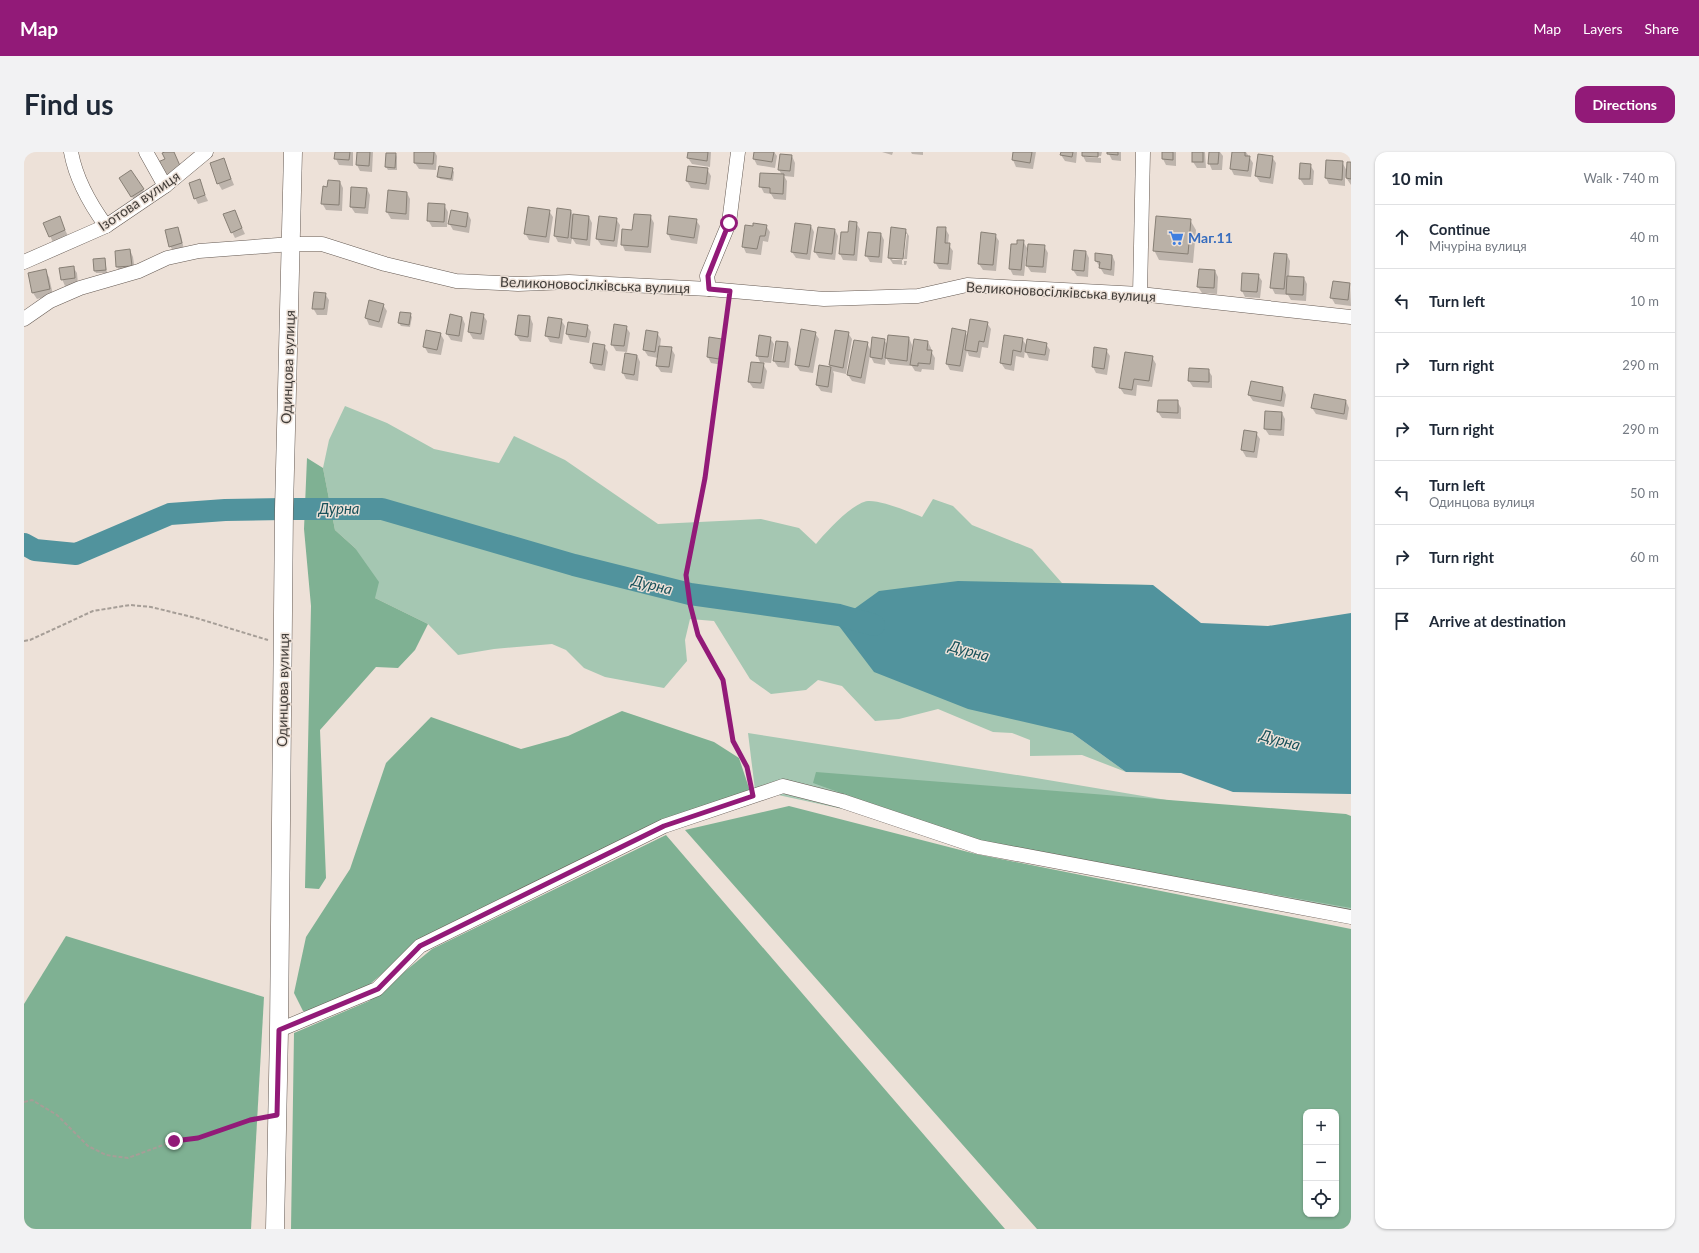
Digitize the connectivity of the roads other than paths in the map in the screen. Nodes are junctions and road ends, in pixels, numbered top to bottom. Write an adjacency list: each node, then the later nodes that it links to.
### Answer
1 (71, 152): 8 (street)
2 (146, 152): 7 (street)
3 (206, 152): 7 (street, Ізотова вулиця)
4 (293, 152): 9 (main road, Одинцова вулиця)
5 (738, 152): 11 (street)
6 (1143, 152): 12 (street)
7 (165, 186): 8 (street, Ізотова вулиця)
8 (106, 226): 10 (street, Ізотова вулиця)
9 (292, 244): 11 (street, Великоновосілківська вулиця); 14 (street, Великоновосілківська вулиця); 16 (main road, Одинцова вулиця)
10 (24, 262)
11 (709, 289): 12 (street, Великоновосілківська вулиця)
12 (1140, 294): 13 (street, Великоновосілківська вулиця)
13 (1351, 317)
14 (24, 319)
15 (1351, 917): 16 (street)
16 (279, 1030): 17 (main road, Одинцова вулиця)
17 (275, 1229)

